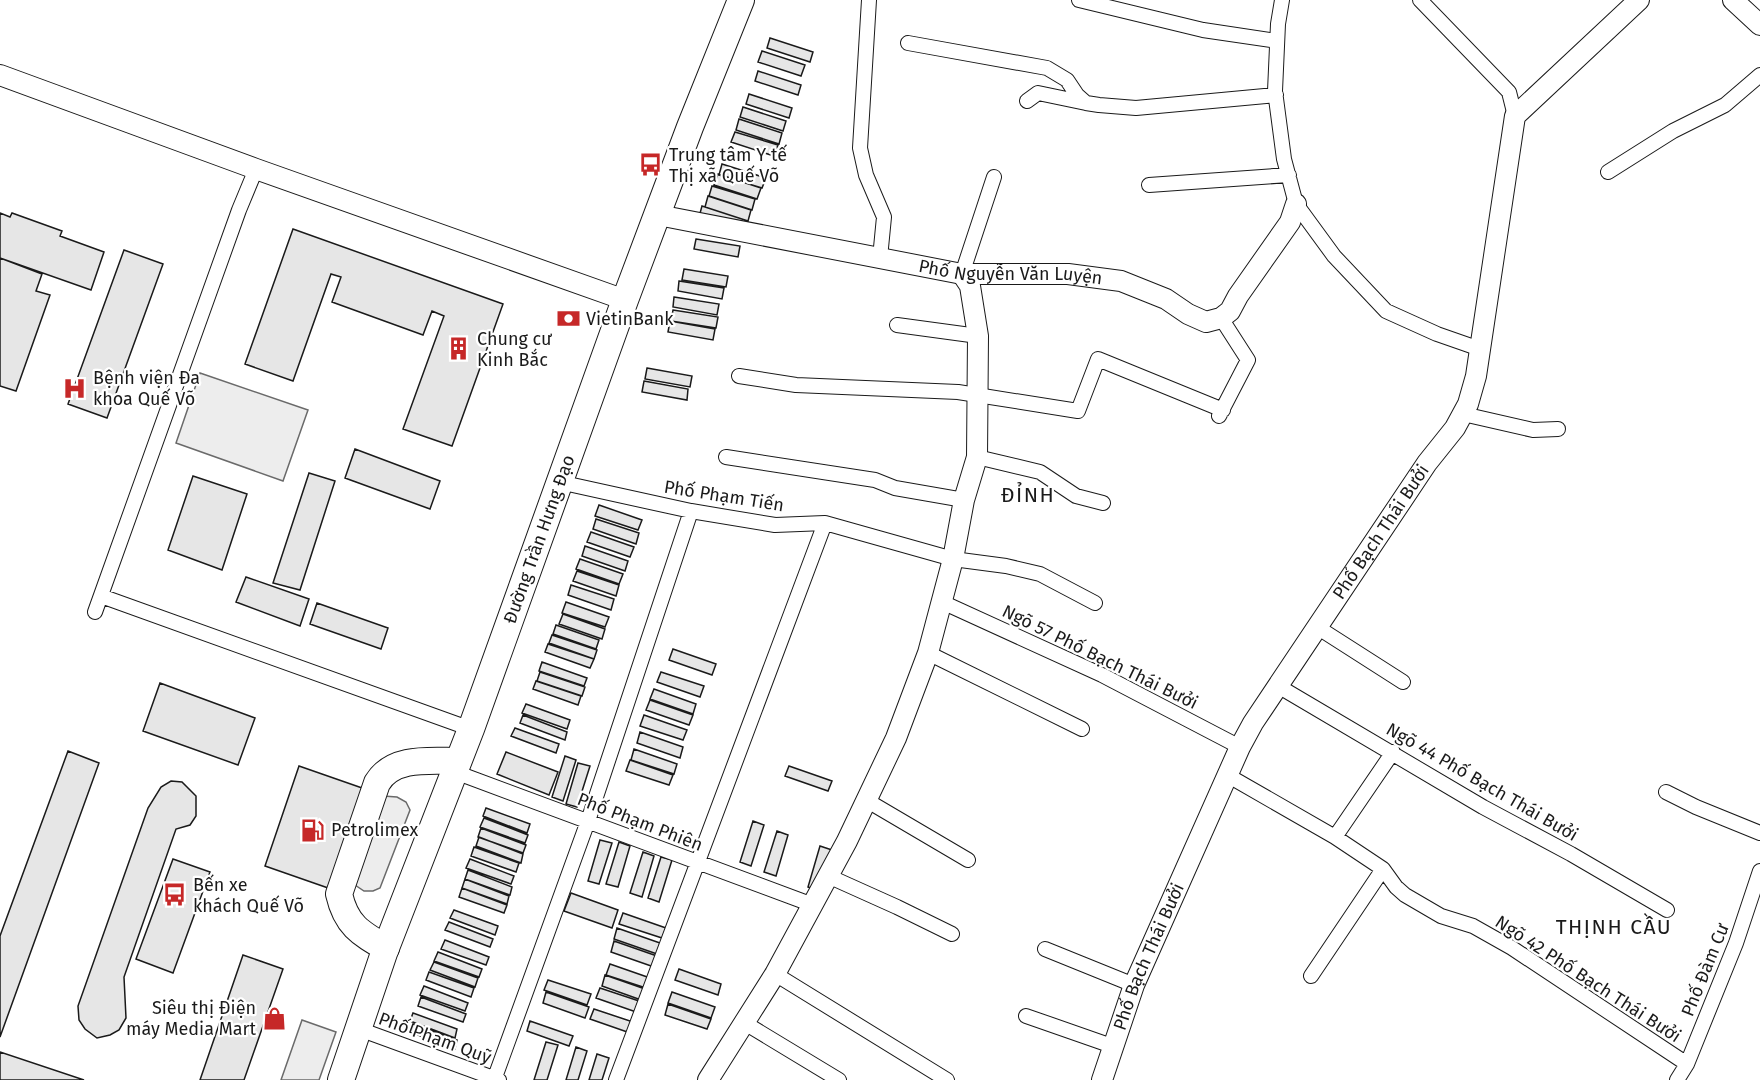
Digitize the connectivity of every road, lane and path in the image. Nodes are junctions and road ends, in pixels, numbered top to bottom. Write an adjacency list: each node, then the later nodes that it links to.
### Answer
1 (741, 0): 23 (highway, Đường Trần Hưng Đạo)
2 (869, 0): 24 (street)
3 (1079, 0): 9 (street)
4 (1282, 0): 9 (street)
5 (1420, 0): 16 (street)
6 (1639, 0): 16 (street)
7 (1733, 0): 8 (street)
8 (1760, 25)
9 (1277, 42): 13 (street)
10 (908, 43): 15 (street)
11 (0, 75): 17 (street)
12 (1760, 75): 18 (street)
13 (1276, 95): 15 (street); 19 (street)
14 (1027, 101): 15 (street)
15 (1086, 103)
16 (1515, 116): 30 (street, Phố Bạch Thái Bưởi)
17 (256, 169): 26 (street); 43 (street)
18 (1608, 172)
19 (1289, 175): 21 (street); 22 (street)
20 (994, 177): 25 (street)
21 (1149, 185)
22 (1296, 204): 27 (street); 30 (street)
23 (658, 215): 24 (street, Phố Nguyễn Văn Luyện); 26 (highway, Đường Trần Hưng Đạo)
24 (880, 258): 25 (street, Phố Nguyễn Văn Luyện)
25 (962, 274): 27 (street, Phố Nguyễn Văn Luyện); 29 (street)
26 (625, 300): 37 (highway, Đường Trần Hưng Đạo)
27 (1221, 318): 32 (street)
28 (897, 325): 29 (street)
29 (978, 336): 32 (street)
30 (1480, 349): 33 (street, Phố Bạch Thái Bưởi)
31 (739, 376): 32 (street)
32 (977, 395): 36 (street)
33 (1462, 414): 34 (street); 47 (street, Phố Bạch Thái Bưởi)
34 (1558, 429)
35 (726, 457): 38 (street)
36 (977, 458): 38 (street); 39 (street)
37 (559, 482): 40 (street, Phố Phạm Tiến); 51 (highway, Đường Trần Hưng Đạo)
38 (964, 500): 42 (street)
39 (1102, 503)
40 (691, 511): 41 (street, Phố Phạm Tiến); 59 (street)
41 (825, 523): 42 (street, Phố Phạm Tiến); 63 (street)
42 (953, 559): 44 (street); 45 (street, Phố Phạm Tiến)
43 (101, 596): 46 (street); 51 (street)
44 (942, 602): 48 (street); 53 (street, Ngõ 57 Phố Bạch Thái Bưởi)
45 (1095, 603)
46 (95, 612)
47 (1317, 627): 49 (street); 50 (street, Phố Bạch Thái Bưởi)
48 (928, 653): 52 (street); 58 (street)
49 (1403, 682)
50 (1278, 686): 53 (street, Phố Bạch Thái Bưởi); 54 (street, Ngõ 44 Phố Bạch Thái Bưởi)
51 (471, 729): 55 (highway, Đường Trần Hưng Đạo)
52 (1082, 729)
53 (1240, 747): 56 (street, Phố Bạch Thái Bưởi)
54 (1393, 752): 61 (street); 68 (street, Ngõ 44 Phố Bạch Thái Bưởi)
55 (456, 767): 59 (street, Phố Phạm Phiên); 70 (highway, Đường Trần Hưng Đạo); 70 (highway)
56 (1227, 775): 61 (street, Ngõ 42 Phố Bạch Thái Bưởi); 74 (street, Phố Bạch Thái Bưởi)
57 (1666, 792): 60 (street)
58 (866, 800): 62 (street); 66 (street)
59 (588, 821): 63 (street, Phố Phạm Phiên); 80 (street)
60 (1760, 833)
61 (1335, 837): 64 (street, Ngõ 42 Phố Bạch Thái Bưởi)
62 (968, 860)
63 (697, 863): 67 (street, Phố Phạm Phiên); 83 (street)
64 (1383, 869): 73 (street); 79 (street, Ngõ 42 Phố Bạch Thái Bưởi)
65 (1760, 871): 79 (street, Phố Đàm Cư)
66 (828, 876): 67 (street); 69 (street)
67 (813, 905): 72 (street)
68 (1667, 910)
69 (952, 934)
70 (386, 948): 77 (highway, Đường Trần Hưng Đạo)
71 (1045, 949): 74 (street)
72 (775, 974): 76 (street); 86 (street)
73 (1311, 976)
74 (1134, 985): 78 (street, Phố Bạch Thái Bưởi)
75 (1026, 1016): 78 (street)
76 (743, 1022): 84 (street); 85 (street)
77 (359, 1029): 80 (street, Phố Phạm Quỹ); 82 (highway, Đường Trần Hưng Đạo)
78 (1112, 1047): 87 (street, Phố Bạch Thái Bưởi)
79 (1687, 1064): 81 (street, Phố Đàm Cư)
80 (496, 1079)
81 (1682, 1079)
82 (341, 1080)
83 (616, 1080)
84 (708, 1080)
85 (839, 1080)
86 (947, 1080)
87 (1102, 1080)

